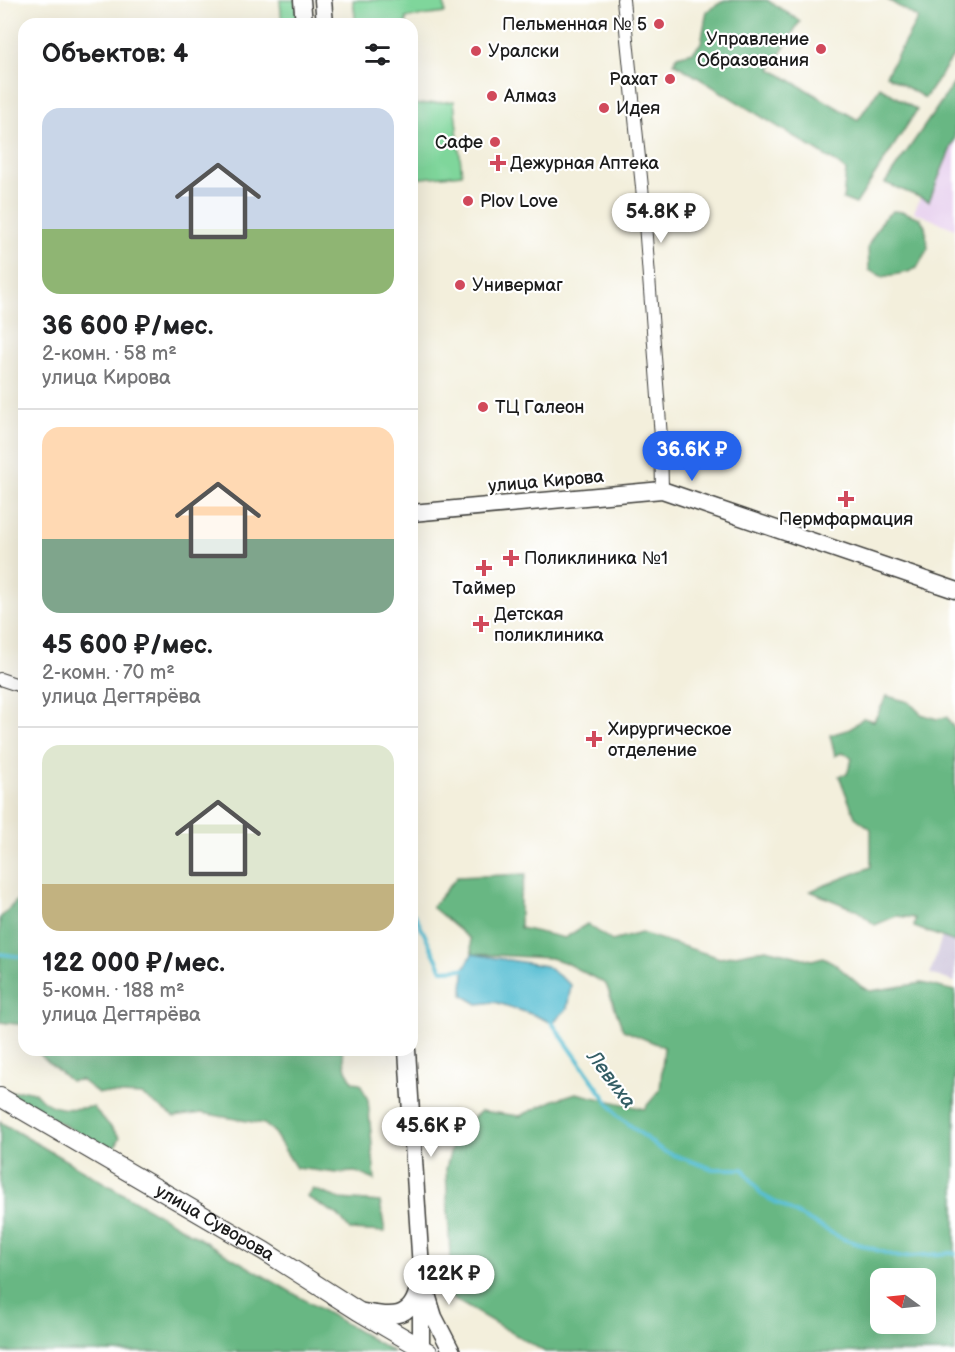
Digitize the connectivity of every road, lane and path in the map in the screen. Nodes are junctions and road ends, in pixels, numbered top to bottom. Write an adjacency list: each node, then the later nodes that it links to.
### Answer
1 (302, 0): 4 (street)
2 (323, 0): 5 (street)
3 (623, 0): 6 (street)
4 (304, 18)
5 (325, 18)
6 (662, 490): 7 (street, улица Кирова); 8 (street, улица Кирова)
7 (418, 512)
8 (955, 590)
9 (0, 679): 10 (street)
10 (18, 685)
11 (407, 1056): 13 (street)
12 (0, 1097): 14 (main road, улица Суворова)
13 (421, 1269): 14 (street); 15 (street); 16 (street)
14 (358, 1311): 15 (main road, улица Суворова)
15 (424, 1350)
16 (452, 1352)

